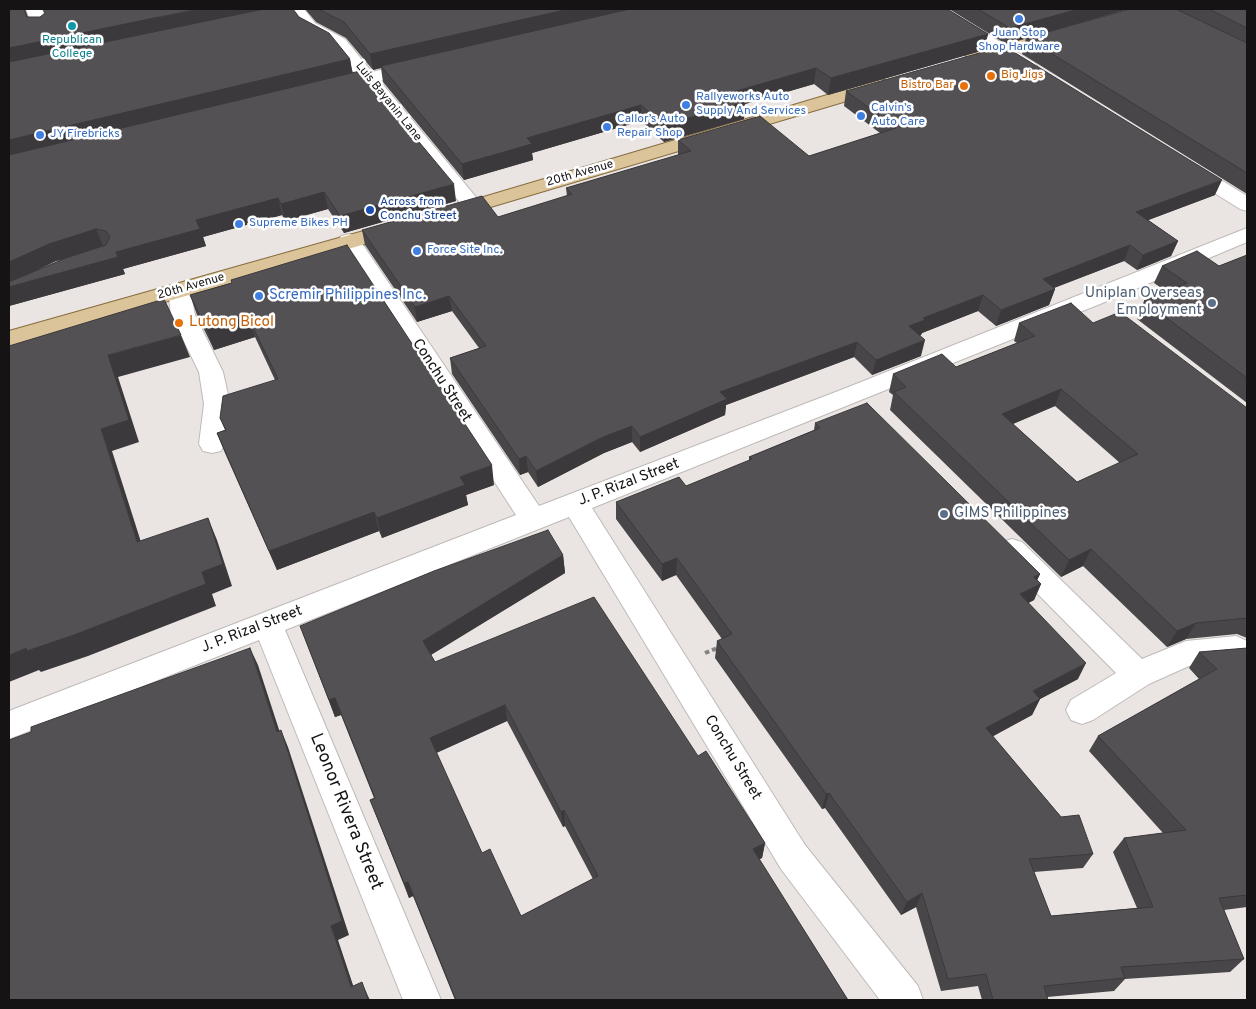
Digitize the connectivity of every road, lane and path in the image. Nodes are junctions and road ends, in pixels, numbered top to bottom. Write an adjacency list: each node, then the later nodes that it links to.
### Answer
1 (34, 9): 5 (street)
2 (935, 9): 7 (street)
3 (296, 10): 4 (street); 11 (street, Luis Bayanin Lane)
4 (278, 15)
5 (40, 27)
6 (1079, 29): 7 (main road)
7 (1002, 50): 9 (main road); 10 (street)
8 (435, 62): 11 (street)
9 (955, 64)
10 (1043, 76)
11 (369, 78): 13 (street); 16 (street, Luis Bayanin Lane)
12 (898, 80): 16 (main road, 20th Avenue)
13 (312, 92)
14 (1174, 159): 15 (street)
15 (1247, 205)
16 (473, 206): 18 (main road, 20th Avenue)
17 (1247, 234): 20 (street, J. P. Rizal Street)
18 (349, 242): 19 (main road, 20th Avenue); 27 (street, Conchu Street)
19 (180, 290): 22 (main road, 20th Avenue); 25 (street)
20 (1092, 299): 21 (street); 23 (street, J. P. Rizal Street)
21 (1115, 317)
22 (9, 339)
23 (855, 394): 24 (street); 26 (street, J. P. Rizal Street)
24 (876, 414)
25 (212, 444)
26 (575, 504): 27 (street, J. P. Rizal Street); 32 (street, Conchu Street)
27 (534, 521): 29 (street, J. P. Rizal Street)
28 (992, 530): 33 (street)
29 (267, 624): 35 (street, J. P. Rizal Street); 36 (street, Leonor Rivera Street)
30 (721, 646): 32 (path)
31 (1237, 649): 33 (street)
32 (676, 666): 37 (street, Conchu Street)
33 (1138, 674): 34 (street)
34 (1082, 710)
35 (9, 725)
36 (422, 1000)
37 (904, 1000)

